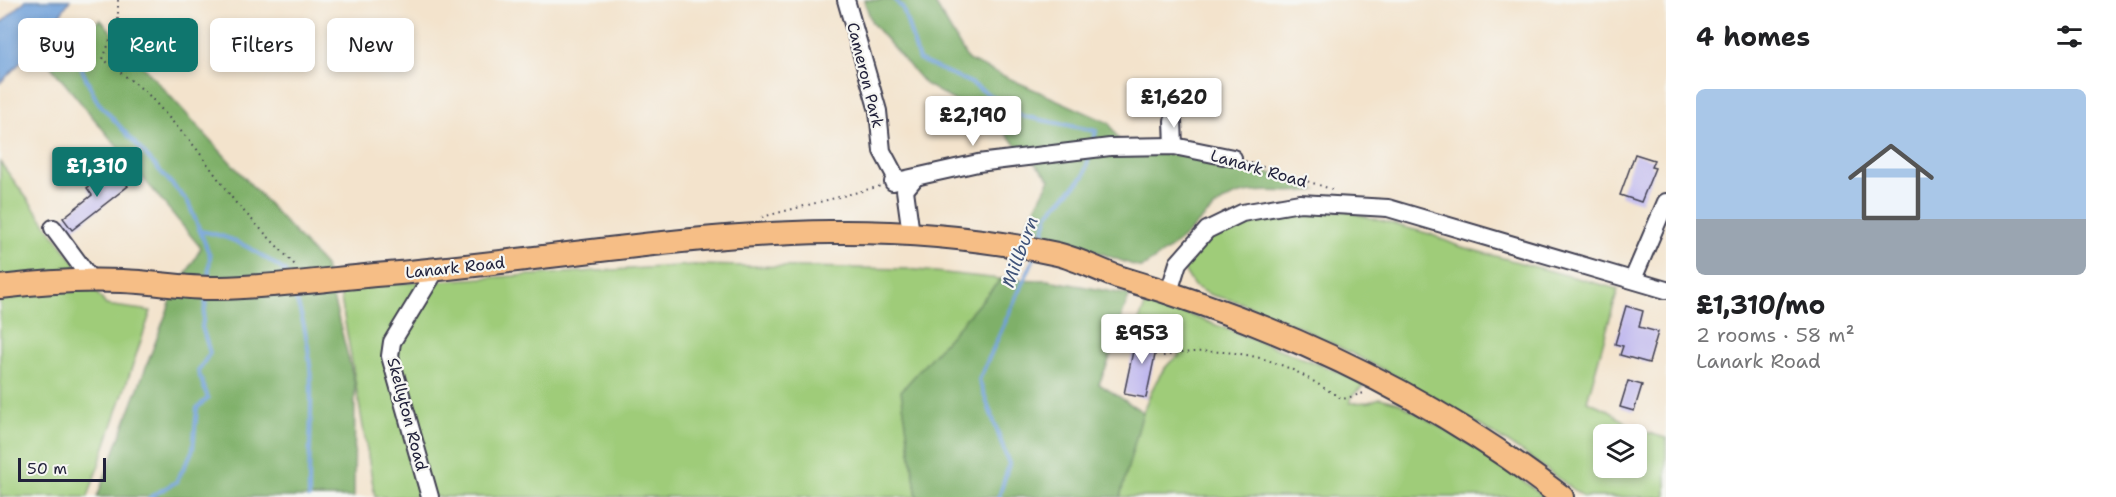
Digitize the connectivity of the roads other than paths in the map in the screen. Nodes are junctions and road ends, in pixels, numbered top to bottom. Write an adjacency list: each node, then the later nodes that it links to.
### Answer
1 (846, 0): 5 (street, Cameron Park)
2 (1173, 121): 3 (street)
3 (1174, 146): 4 (street, Lanark Road); 5 (street, Lanark Road)
4 (1233, 158)
5 (902, 180): 8 (street)
6 (1666, 202): 10 (street)
7 (53, 228): 11 (street)
8 (910, 234): 9 (main road, Lanark Road); 14 (main road, Lanark Road)
9 (436, 270): 11 (main road, Lanark Road); 15 (street, Skellyton Road)
10 (1633, 279): 13 (street, Lanark Road); 14 (street, Lanark Road)
11 (92, 281): 12 (main road, Lanark Road)
12 (0, 287)
13 (1666, 290)
14 (1169, 292): 16 (main road, Lanark Road)
15 (430, 497)
16 (1562, 497)

